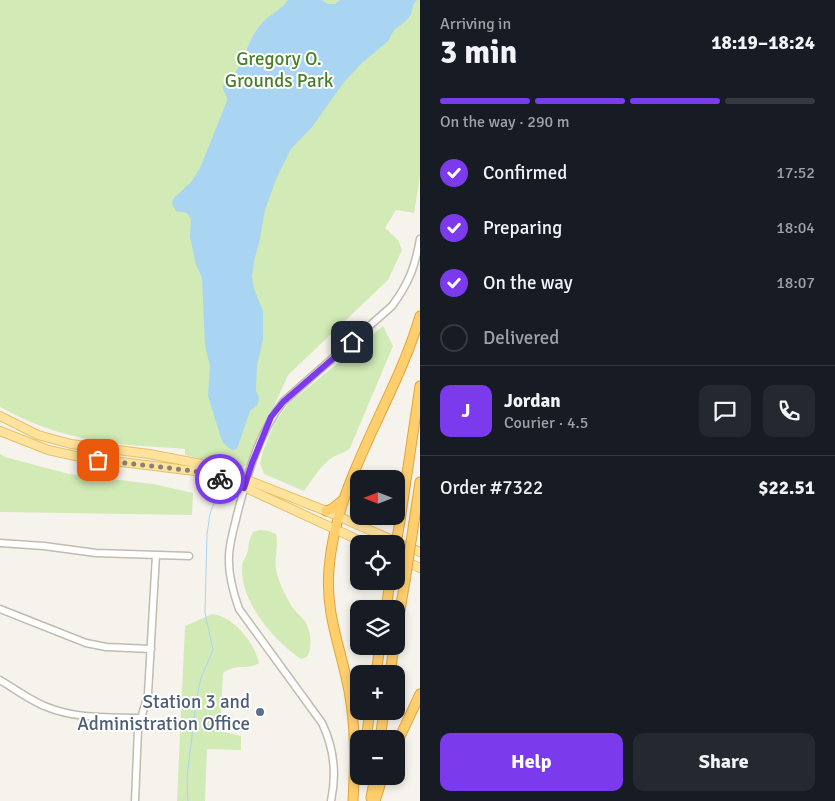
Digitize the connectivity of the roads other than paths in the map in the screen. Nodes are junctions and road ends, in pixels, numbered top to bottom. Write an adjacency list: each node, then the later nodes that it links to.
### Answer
1 (420, 239): 6 (street)
2 (420, 316): 9 (highway)
3 (420, 386): 13 (highway, bridge)
4 (0, 416): 6 (main road)
5 (0, 431): 8 (main road)
6 (247, 478): 8 (street); 10 (main road)
7 (420, 482): 21 (highway, bridge)
8 (244, 488): 12 (main road); 32 (street)
9 (343, 500): 10 (highway); 11 (highway)
10 (326, 511): 11 (main road)
11 (339, 517): 12 (highway); 16 (main road)
12 (336, 529): 14 (main road); 33 (highway)
13 (398, 535)
14 (350, 536)
15 (0, 544): 17 (street)
16 (420, 552)
17 (156, 555): 18 (street); 23 (street)
18 (189, 556)
19 (405, 561): 20 (main road)
20 (420, 568)
21 (401, 600)
22 (0, 609): 23 (street)
23 (151, 649): 26 (street)
24 (0, 680): 26 (street)
25 (420, 694): 27 (highway)
26 (140, 718): 31 (street)
27 (403, 730)
28 (358, 785): 33 (highway)
29 (373, 785): 34 (highway)
30 (380, 785): 35 (highway)
31 (134, 801)
32 (331, 801)
33 (355, 801)
34 (371, 801)
35 (375, 801)

